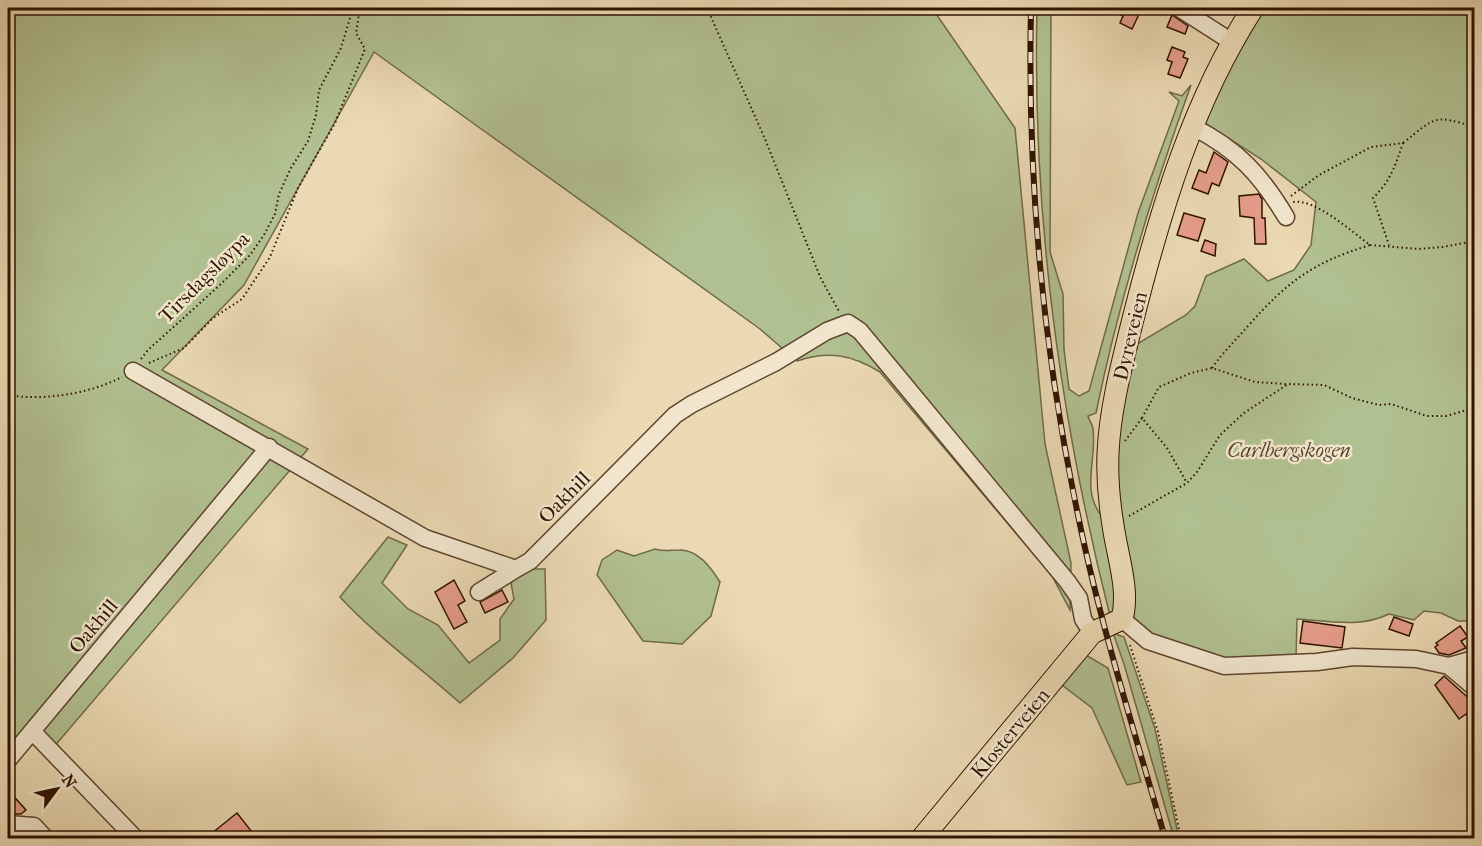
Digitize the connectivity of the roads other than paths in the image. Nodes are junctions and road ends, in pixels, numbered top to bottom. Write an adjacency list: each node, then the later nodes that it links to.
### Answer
1 (1179, 8): 3 (street)
2 (1253, 8): 3 (main road, Dyreveien)
3 (1232, 42): 4 (main road, Dyreveien)
4 (1193, 127): 5 (street); 10 (main road, Dyreveien)
5 (1282, 211)
6 (133, 370): 7 (street)
7 (269, 447): 8 (street); 15 (street, Oakhill)
8 (516, 569): 9 (street, Oakhill); 11 (street, Oakhill)
9 (479, 592)
10 (1122, 619): 11 (main road); 13 (street)
11 (1096, 632): 20 (main road, Klosterveien)
12 (1474, 659): 13 (street)
13 (1449, 666): 14 (street)
14 (1474, 687)
15 (33, 732): 16 (street, Oakhill); 19 (street)
16 (8, 760)
17 (8, 824): 18 (street)
18 (45, 838)
19 (135, 838)
20 (922, 838)

